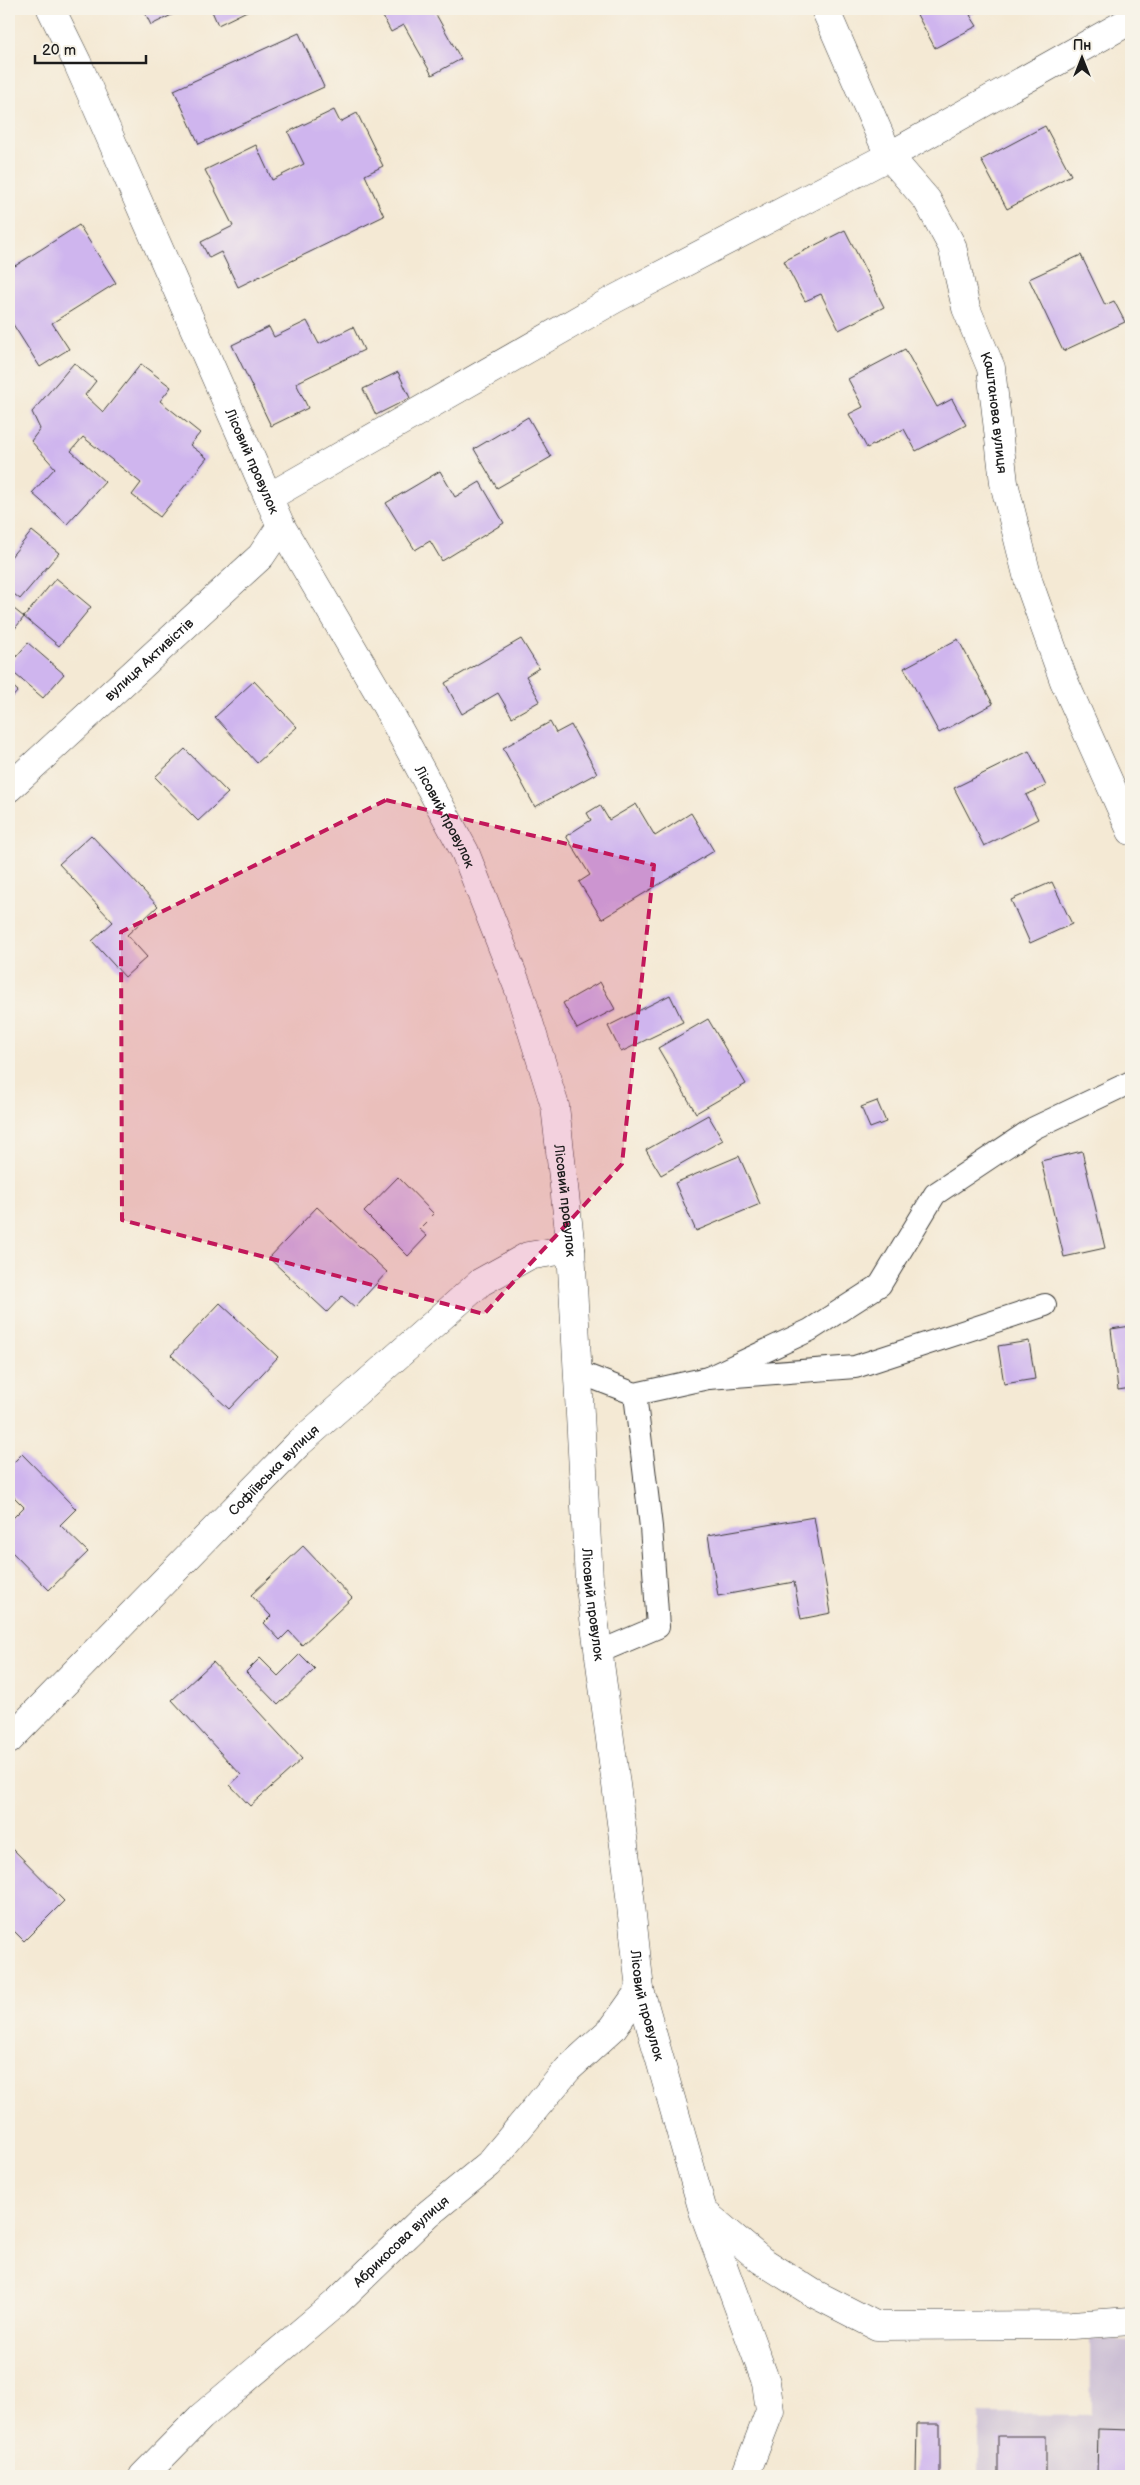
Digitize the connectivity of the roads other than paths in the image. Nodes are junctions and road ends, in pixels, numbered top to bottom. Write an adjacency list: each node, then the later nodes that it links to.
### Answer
1 (51, 9): 5 (street, Лісовий провулок)
2 (825, 9): 4 (street, Каштанова вулиця)
3 (1131, 20): 4 (street)
4 (888, 156): 5 (street); 8 (street, Каштанова вулиця)
5 (269, 497): 6 (street, Лісовий провулок)
6 (281, 526): 7 (street, вулиця Активістів); 10 (street, Лісовий провулок)
7 (9, 788)
8 (1131, 831)
9 (1131, 1082): 13 (lane)
10 (572, 1249): 12 (street, Лісовий провулок); 16 (street, Софіївська вулиця)
11 (1045, 1305): 13 (lane)
12 (578, 1372): 14 (lane); 15 (street, Лісовий провулок)
13 (708, 1378): 14 (lane)
14 (635, 1394): 15 (lane)
15 (599, 1652): 17 (street, Лісовий провулок)
16 (9, 1740)
17 (640, 1990): 18 (street, Лісовий провулок); 20 (street, Абрикосова вулиця)
18 (703, 2211): 19 (street); 21 (street, Лісовий провулок)
19 (1131, 2321)
20 (142, 2476)
21 (745, 2476)

